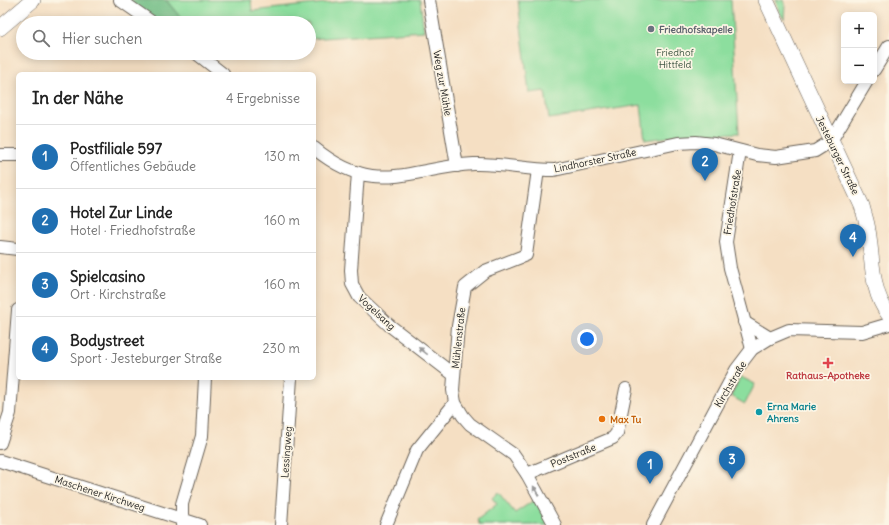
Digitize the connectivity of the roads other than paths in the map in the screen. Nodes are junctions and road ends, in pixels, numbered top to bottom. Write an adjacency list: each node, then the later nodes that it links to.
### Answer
1 (33, 0): 6 (main road)
2 (120, 0): 5 (street)
3 (429, 0): 17 (street, Weg zur Mühle)
4 (766, 0): 12 (main road, Jesteburger Straße)
5 (143, 16)
6 (0, 28)
7 (889, 46): 9 (street)
8 (205, 60): 10 (street)
9 (877, 65)
10 (220, 72)
11 (865, 84): 12 (street)
12 (831, 142): 14 (street, Lindhorster Straße); 22 (main road, Jesteburger Straße)
13 (316, 150): 19 (street, Lindhorster Straße)
14 (740, 151): 18 (street, Lindhorster Straße); 23 (street, Friedhofstraße)
15 (0, 155): 16 (street)
16 (16, 155)
17 (457, 166): 18 (street, Lindhorster Straße); 19 (street, Lindhorster Straße)
18 (538, 170): 28 (street, Mühlenstraße)
19 (358, 173): 28 (street, Vogelsang, one-way to 19)
20 (0, 247): 21 (street)
21 (16, 249)
22 (889, 315)
23 (744, 322): 26 (street); 27 (street, Friedhofstraße)
24 (889, 324): 26 (street, Kirchstraße)
25 (16, 336): 33 (street)
26 (770, 338): 27 (street, Kirchstraße)
27 (752, 349): 41 (street, Kirchstraße)
28 (454, 375): 32 (street, Mühlenstraße)
29 (205, 380): 36 (street)
30 (291, 380): 38 (street, Lessingweg)
31 (626, 389): 35 (street, Poststraße)
32 (455, 403): 35 (street); 39 (street)
33 (0, 443)
34 (0, 461): 36 (street, Maschener Kirchweg)
35 (527, 474): 40 (street, one-way to 35)
36 (182, 522): 37 (street, Maschener Kirchweg)
37 (200, 525)
38 (281, 525)
39 (386, 525)
40 (555, 525)
41 (653, 525)

